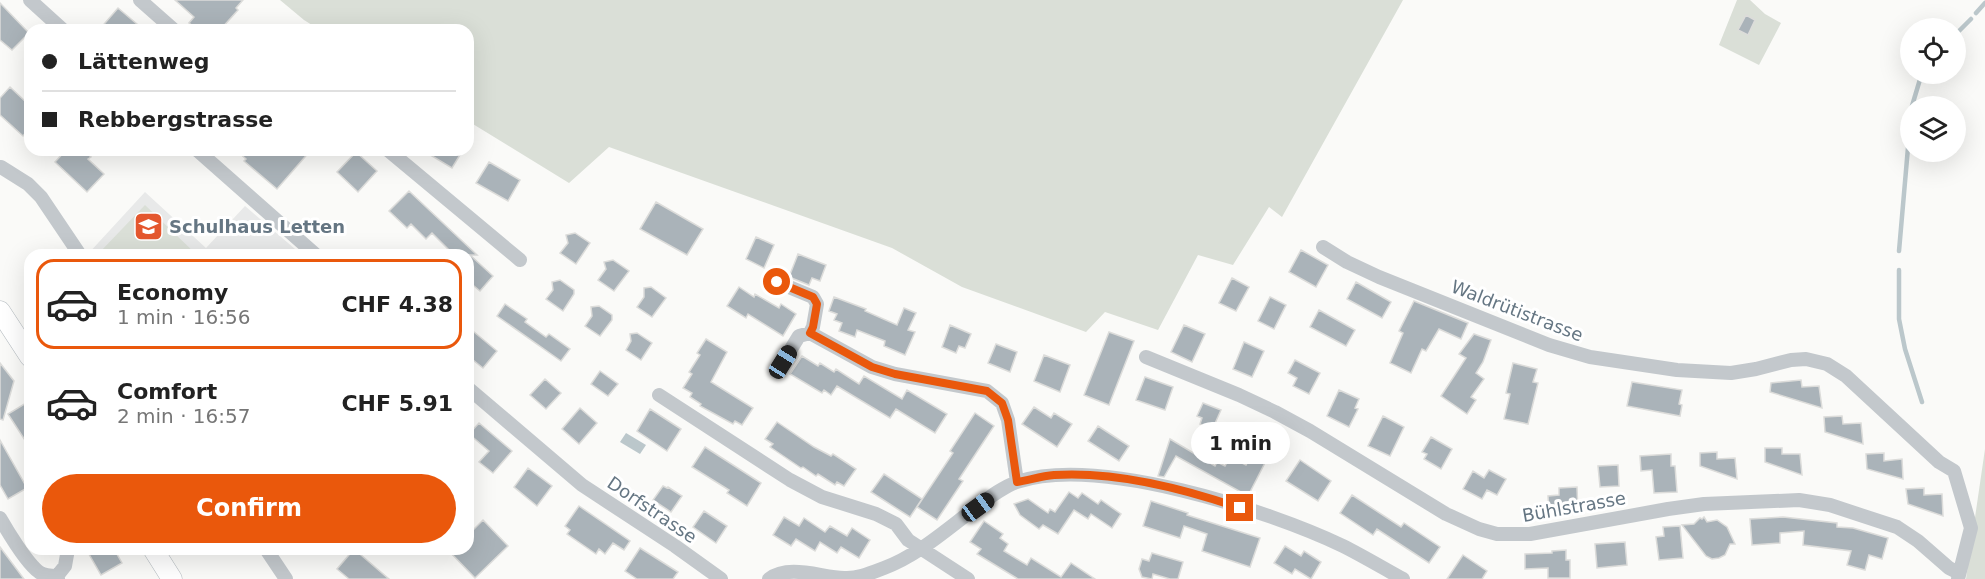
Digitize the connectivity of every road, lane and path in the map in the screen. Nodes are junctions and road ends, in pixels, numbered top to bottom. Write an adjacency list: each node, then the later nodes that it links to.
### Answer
1 (30, 0): 3 (street)
2 (140, 0): 4 (street)
3 (56, 24)
4 (167, 24)
5 (204, 156): 10 (street)
6 (395, 156): 11 (street)
7 (0, 167): 9 (street)
8 (1323, 247): 28 (street, Waldrütistrasse)
9 (76, 249)
10 (309, 249)
11 (520, 260)
12 (777, 282): 14 (street)
13 (0, 311): 15 (main road)
14 (810, 333): 17 (street); 20 (street)
15 (24, 348)
16 (1146, 357): 28 (street, Bühlstrasse)
17 (783, 362)
18 (474, 393): 32 (street, Dorfstrasse)
19 (659, 395): 22 (street)
20 (1017, 482): 22 (street); 35 (street)
21 (0, 518): 23 (street)
22 (921, 548): 33 (street); 34 (street)
23 (24, 554)
24 (25, 555): 29 (street)
25 (67, 555): 29 (street)
26 (157, 555): 30 (main road)
27 (270, 555): 31 (street)
28 (1958, 576)
29 (58, 577)
30 (172, 579)
31 (286, 579)
32 (721, 579)
33 (769, 579)
34 (968, 579)
35 (1403, 579)

